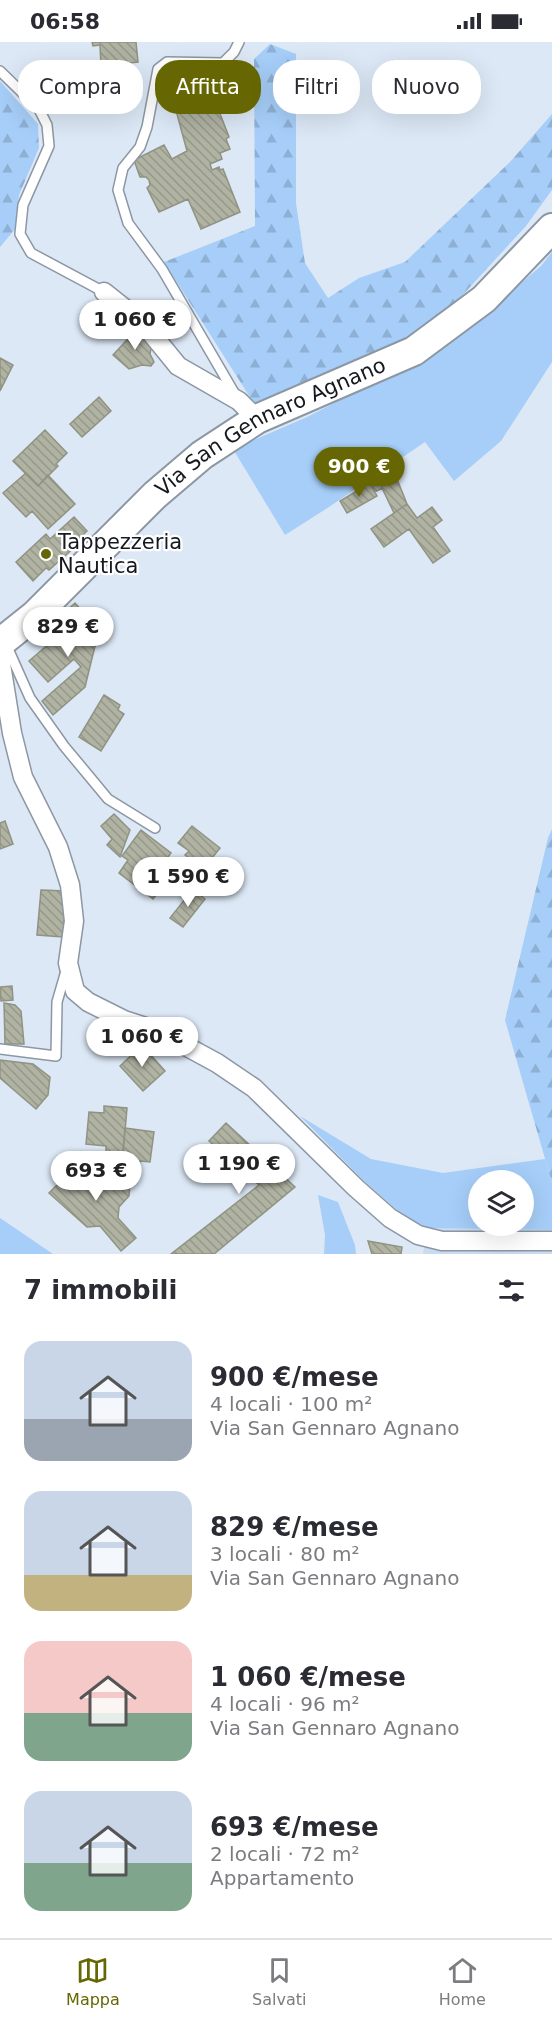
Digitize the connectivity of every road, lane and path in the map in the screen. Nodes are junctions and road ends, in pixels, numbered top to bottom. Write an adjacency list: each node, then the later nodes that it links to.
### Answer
1 (239, 42): 5 (lane)
2 (0, 70): 4 (lane)
3 (552, 228): 5 (main road, Via San Gennaro Agnano)
4 (104, 292): 5 (street)
5 (248, 410): 6 (main road, Via San Gennaro Agnano)
6 (1, 647): 7 (lane); 8 (street)
7 (155, 828)
8 (68, 963): 9 (lane); 10 (street)
9 (0, 1049)
10 (552, 1241)

